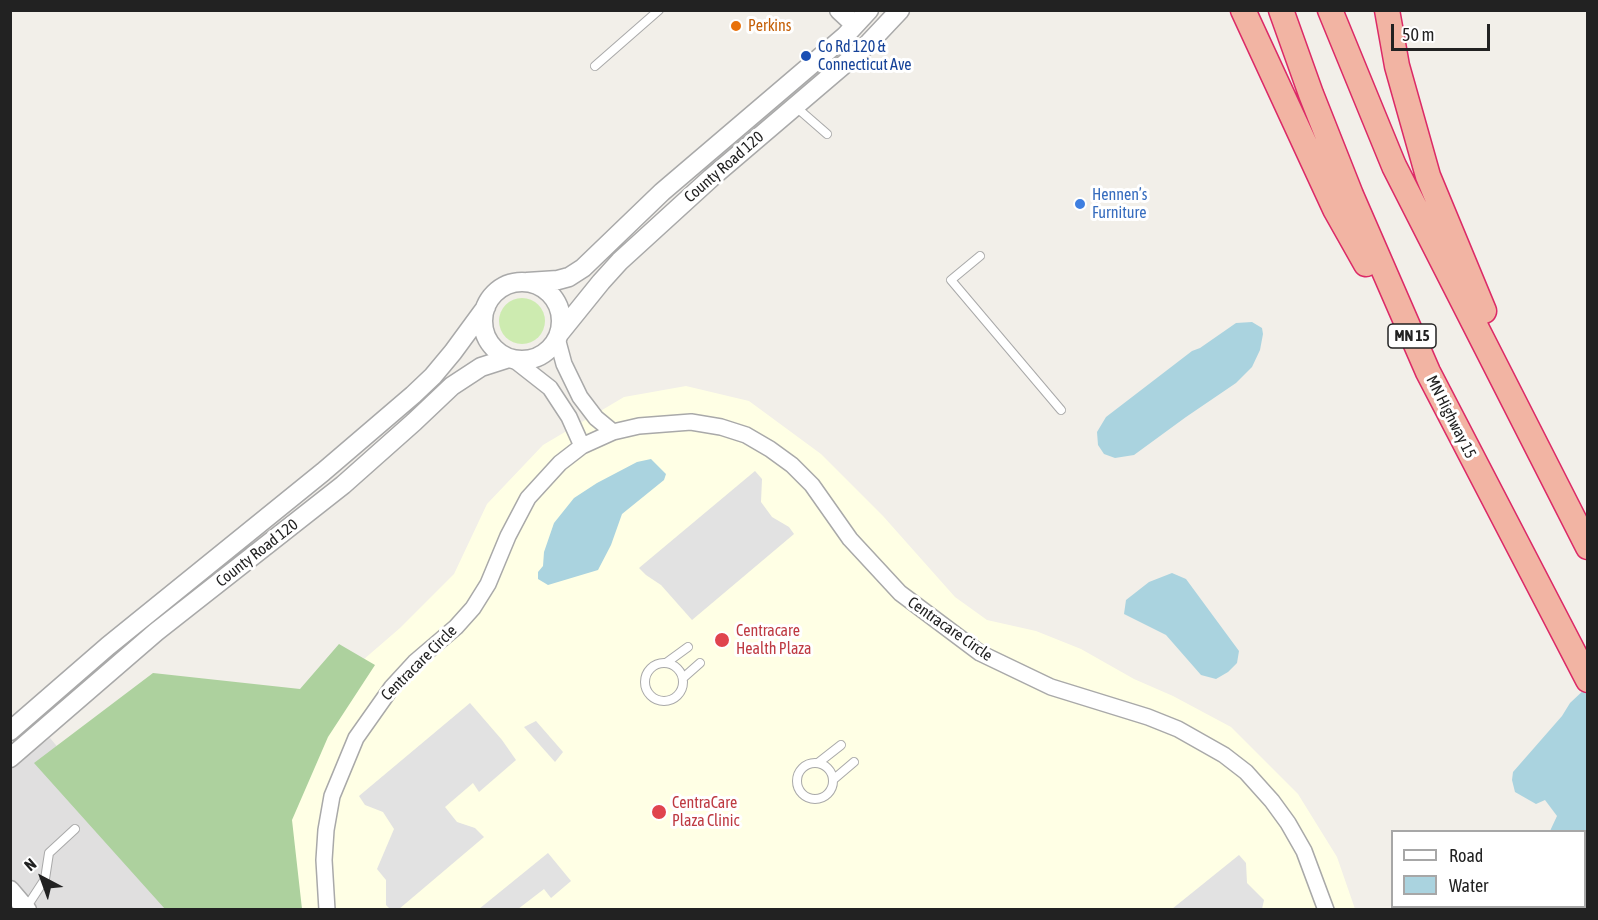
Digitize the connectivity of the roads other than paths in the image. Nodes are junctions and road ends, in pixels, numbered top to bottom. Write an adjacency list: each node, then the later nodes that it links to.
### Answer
1 (659, 10): 10 (lane)
2 (839, 10): 9 (street)
3 (869, 10): 9 (street, County Road 120)
4 (900, 10): 11 (street, County Road 120)
5 (1243, 10): 18 (highway)
6 (1281, 10): 18 (highway, MN Highway 15 / MN 15)
7 (1330, 10): 22 (highway)
8 (1387, 10): 22 (highway)
9 (855, 25): 14 (street, County Road 120)
10 (594, 66)
11 (795, 106): 12 (lane); 16 (street, County Road 120)
12 (827, 134)
13 (980, 256): 19 (lane)
14 (527, 282): 15 (street); 16 (street)
15 (486, 307): 17 (street); 29 (street, County Road 120)
16 (558, 336): 17 (street); 20 (street)
17 (511, 359): 21 (street); 31 (street, County Road 120)
18 (1433, 382): 28 (highway, MN Highway 15 / MN 15)
19 (1061, 410)
20 (613, 432): 21 (street, Centracare Circle); 39 (street, Centracare Circle)
21 (582, 446): 38 (street, Centracare Circle)
22 (1576, 526): 23 (highway)
23 (1587, 547)
24 (688, 647): 25 (lane)
25 (666, 663): 27 (lane); 27 (lane)
26 (700, 663): 27 (lane)
27 (683, 678)
28 (1587, 681)
29 (10, 731)
30 (841, 745): 33 (lane)
31 (10, 758)
32 (854, 762): 34 (lane)
33 (818, 763): 34 (lane); 34 (lane)
34 (834, 779)
35 (75, 829): 37 (lane)
36 (10, 890): 37 (street)
37 (19, 909)
38 (327, 909)
39 (1326, 909)

